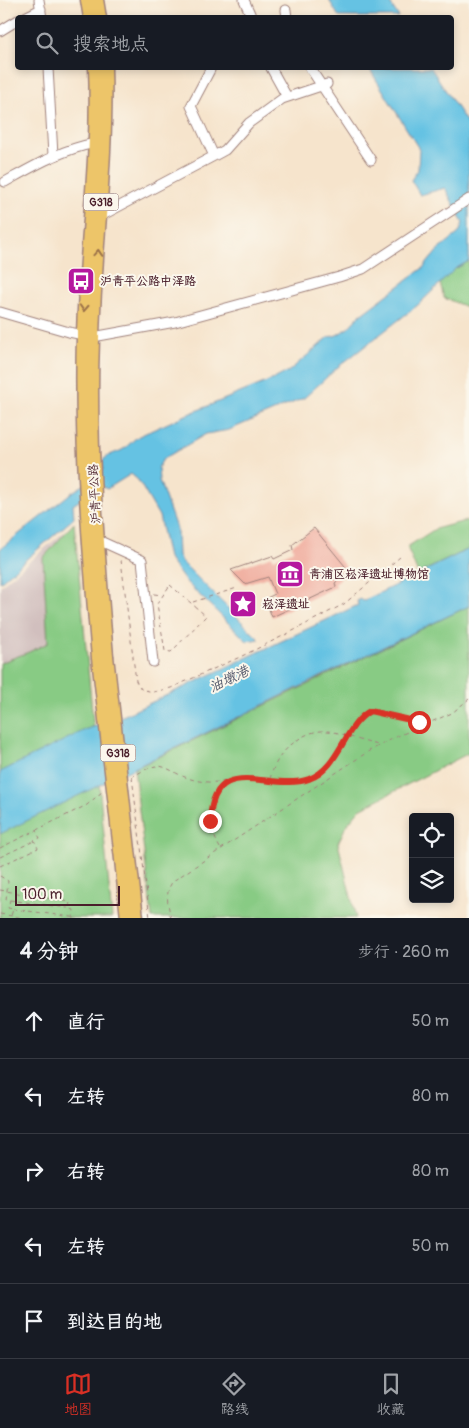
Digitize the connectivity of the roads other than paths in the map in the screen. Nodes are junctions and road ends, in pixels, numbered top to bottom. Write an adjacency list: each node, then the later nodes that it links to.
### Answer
1 (87, 0): 6 (highway)
2 (97, 0): 7 (highway)
3 (244, 0): 8 (street)
4 (41, 9): 5 (street)
5 (29, 15)
6 (90, 15)
7 (100, 15)
8 (251, 15)
9 (15, 22): 10 (street)
10 (0, 31)
11 (48, 70): 20 (street)
12 (95, 70): 19 (highway, 沪青平公路 / G318)
13 (105, 70): 25 (highway, 沪青平公路 / G318)
14 (210, 70): 21 (street)
15 (272, 70): 18 (street)
16 (312, 70): 17 (street)
17 (325, 85): 18 (street); 22 (street)
18 (287, 97): 21 (street)
19 (96, 143): 20 (street); 27 (highway, 沪青平公路 / G318, one-way to 27)
20 (53, 155): 23 (street)
21 (214, 156): 25 (street)
22 (371, 160)
23 (5, 182)
24 (469, 199): 27 (street)
25 (101, 216): 27 (highway, 沪青平公路 / G318, one-way to 25)
26 (0, 312): 27 (street)
27 (88, 336): 28 (highway, 沪青平公路 / G318)
28 (89, 496): 29 (highway, 沪青平公路 / G318); 30 (highway, 沪青平公路 / G318)
29 (98, 540): 30 (highway, 沪青平公路 / G318); 31 (street)
30 (102, 657): 32 (highway, 沪青平公路 / G318, bridge)
31 (153, 662)
32 (124, 850): 33 (highway, 沪青平公路 / G318); 34 (highway, 沪青平公路 / G318)
33 (128, 918)
34 (137, 918)

